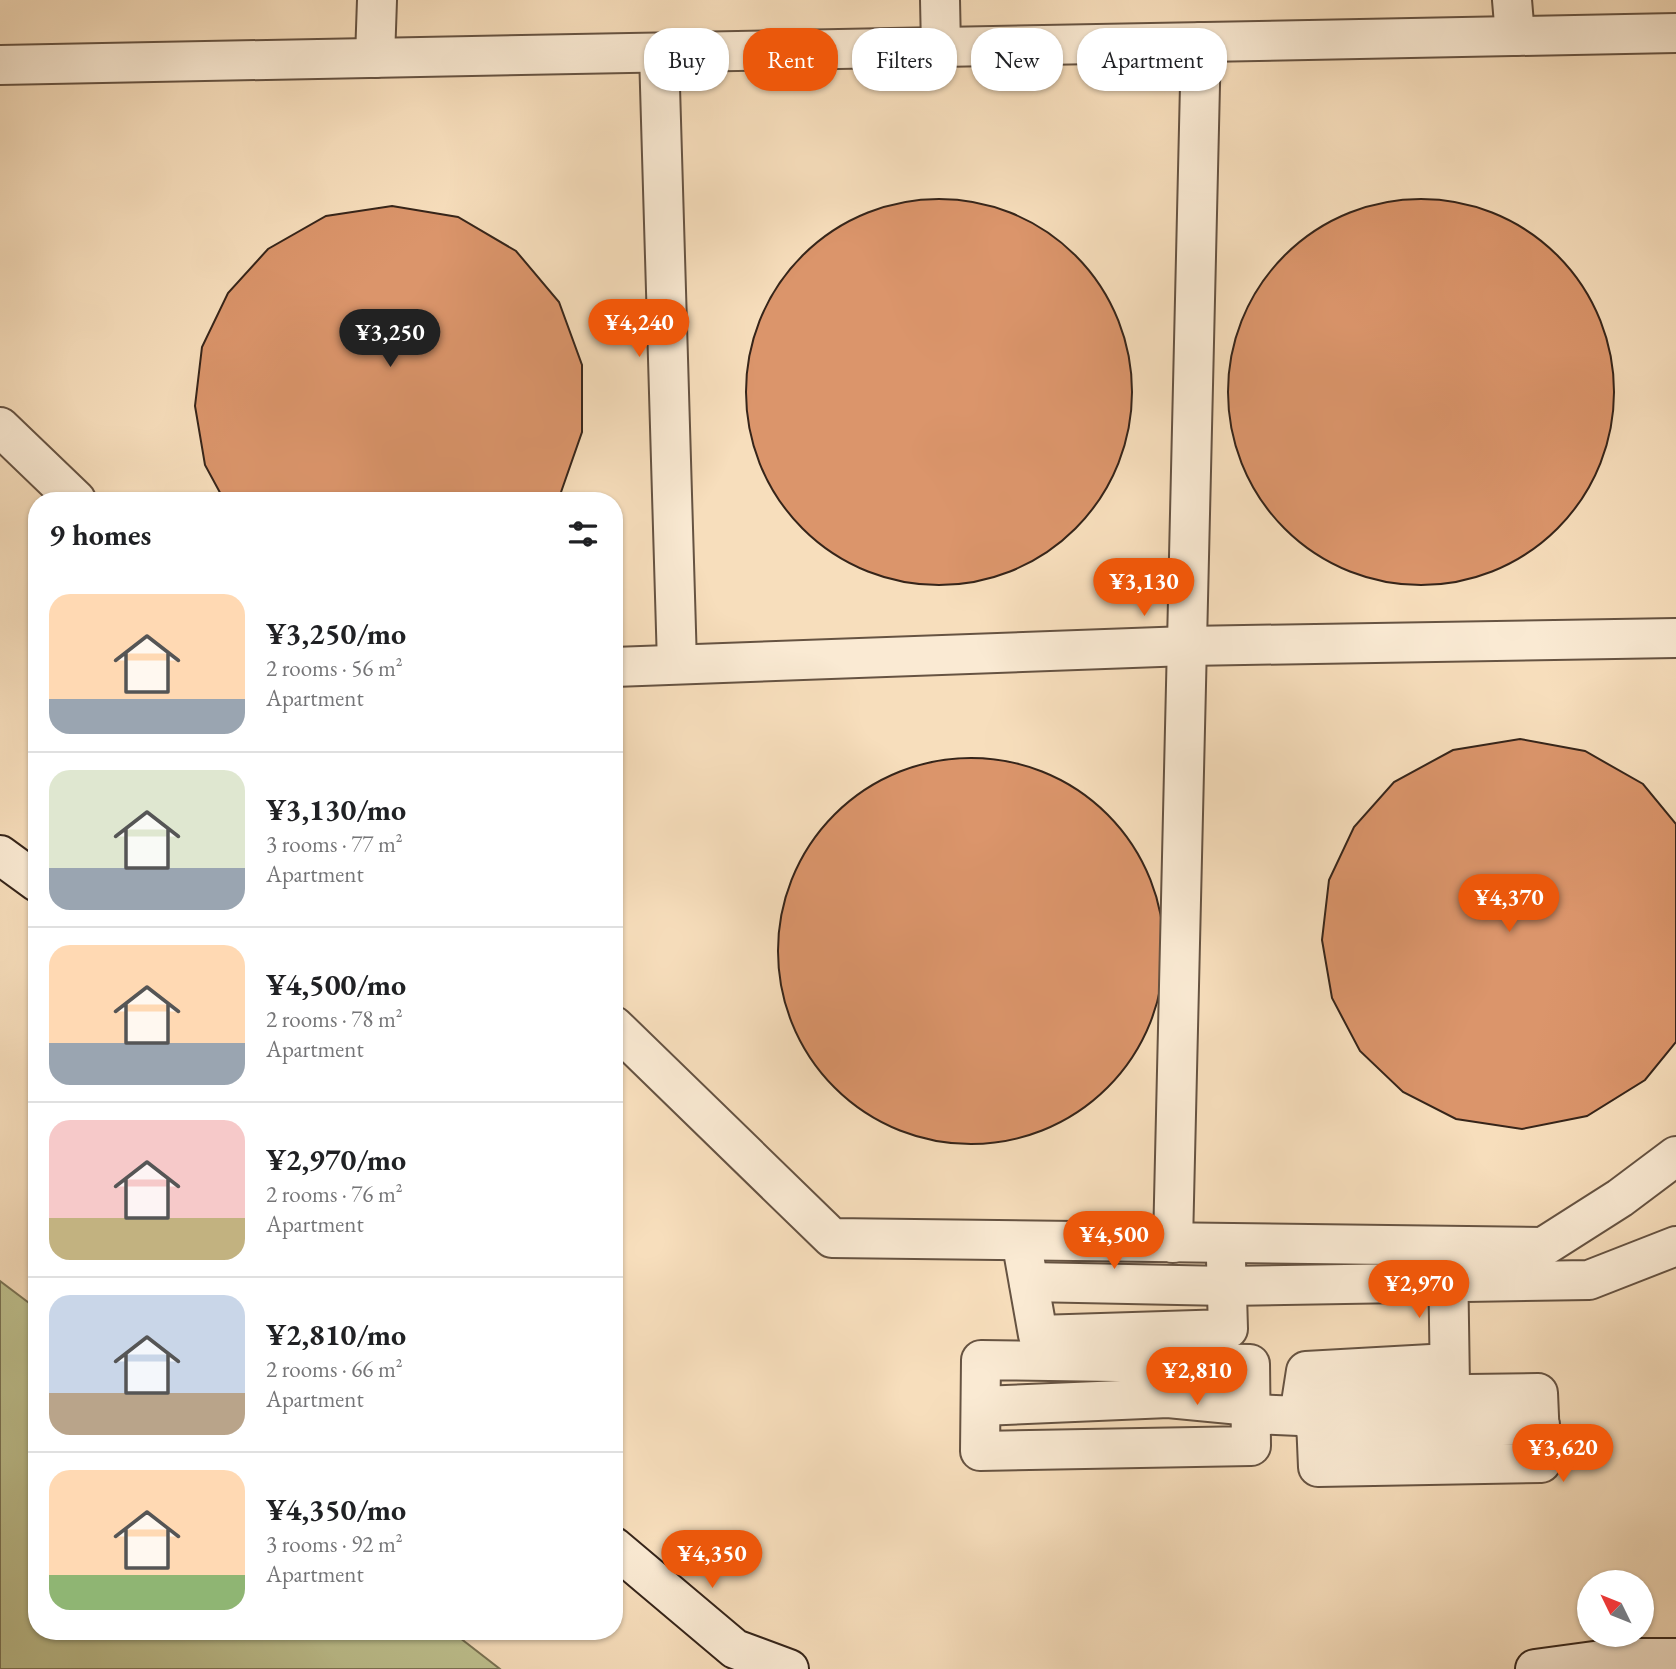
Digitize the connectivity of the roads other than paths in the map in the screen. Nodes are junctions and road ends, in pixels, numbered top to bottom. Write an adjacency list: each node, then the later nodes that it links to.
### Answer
1 (377, 0): 12 (street)
2 (940, 0): 4 (street)
3 (1513, 18): 5 (street); 6 (street)
4 (941, 28)
5 (1676, 33)
6 (1227, 40)
7 (1077, 44): 8 (street)
8 (957, 47)
9 (852, 49): 10 (street)
10 (729, 51)
11 (644, 52): 12 (street)
12 (376, 58): 13 (street)
13 (0, 65)
14 (660, 91): 20 (street)
15 (1200, 91): 19 (street)
16 (0, 427): 17 (street)
17 (68, 492)
18 (1676, 638): 19 (street)
19 (1187, 646): 20 (street); 28 (street)
20 (677, 664): 21 (street)
21 (623, 667)
22 (0, 855): 23 (street)
23 (28, 875)
24 (623, 1035): 26 (street)
25 (1676, 1156): 31 (street)
26 (1021, 1240): 27 (street); 32 (street)
27 (1117, 1242): 28 (street); 33 (street)
28 (1173, 1242): 29 (street)
29 (1226, 1243): 31 (street); 34 (street)
30 (1676, 1246): 31 (street)
31 (1448, 1264): 34 (street); 37 (street)
32 (1028, 1282): 33 (street); 35 (street)
33 (1111, 1284): 34 (street); 35 (street)
34 (1227, 1286): 35 (street)
35 (1091, 1352): 36 (street); 39 (street); 40 (street)
36 (1169, 1381): 39 (street); 41 (street); 42 (street)
37 (1452, 1394): 38 (street); 41 (street); 44 (street); 45 (street); 45 (street)
38 (1361, 1395): 44 (street); 44 (street)
39 (1066, 1402): 40 (street); 43 (street)
40 (981, 1406): 43 (street)
41 (1251, 1410): 42 (street)
42 (1165, 1447): 43 (street)
43 (1065, 1449)
44 (1369, 1449): 45 (street)
45 (1464, 1464)
46 (623, 1555): 48 (street)
47 (1676, 1658): 49 (street)
48 (789, 1669)
49 (1535, 1669)

